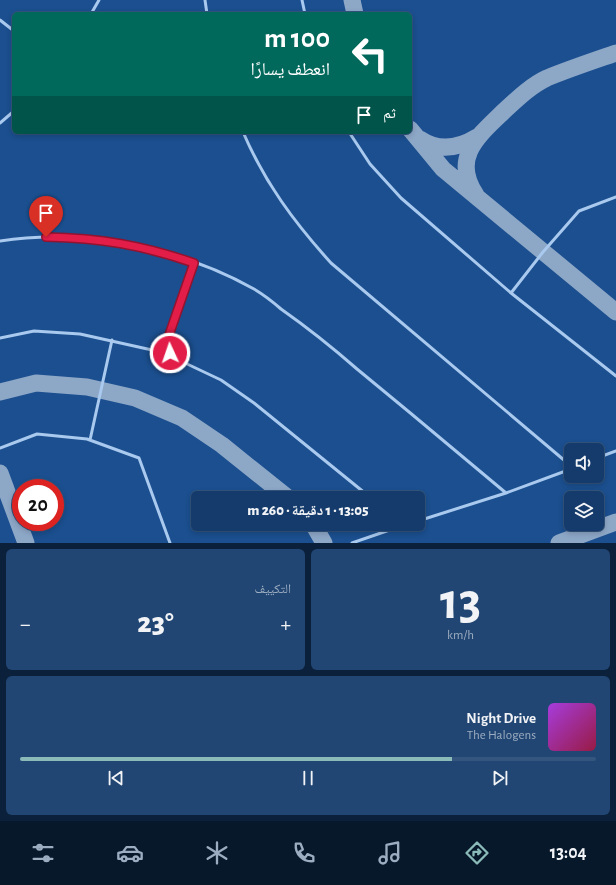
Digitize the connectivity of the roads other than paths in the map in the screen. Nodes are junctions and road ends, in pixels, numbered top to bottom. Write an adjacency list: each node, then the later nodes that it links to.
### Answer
1 (98, 0): 4 (lane)
2 (205, 0): 5 (lane)
3 (302, 0): 6 (lane)
4 (92, 12)
5 (207, 12)
6 (305, 12)
7 (0, 20): 8 (lane)
8 (12, 29)
9 (12, 113): 10 (lane)
10 (0, 123)
11 (244, 134): 27 (lane)
12 (350, 134): 16 (lane)
13 (616, 197): 16 (lane)
14 (0, 240): 15 (lane)
15 (194, 263): 18 (lane); 30 (lane)
16 (511, 294): 22 (lane)
17 (0, 338): 19 (lane)
18 (168, 338): 20 (lane); 21 (lane)
19 (112, 340): 20 (lane); 23 (lane)
20 (152, 350): 21 (lane)
21 (174, 358): 29 (lane)
22 (616, 376)
23 (90, 440): 24 (lane); 33 (lane)
24 (0, 448)
25 (616, 450): 26 (lane)
26 (604, 455)
27 (564, 460)
28 (564, 472): 30 (lane)
29 (362, 491)
30 (506, 493): 31 (lane)
31 (425, 518)
32 (385, 531): 34 (lane)
33 (170, 543)
34 (352, 543)

